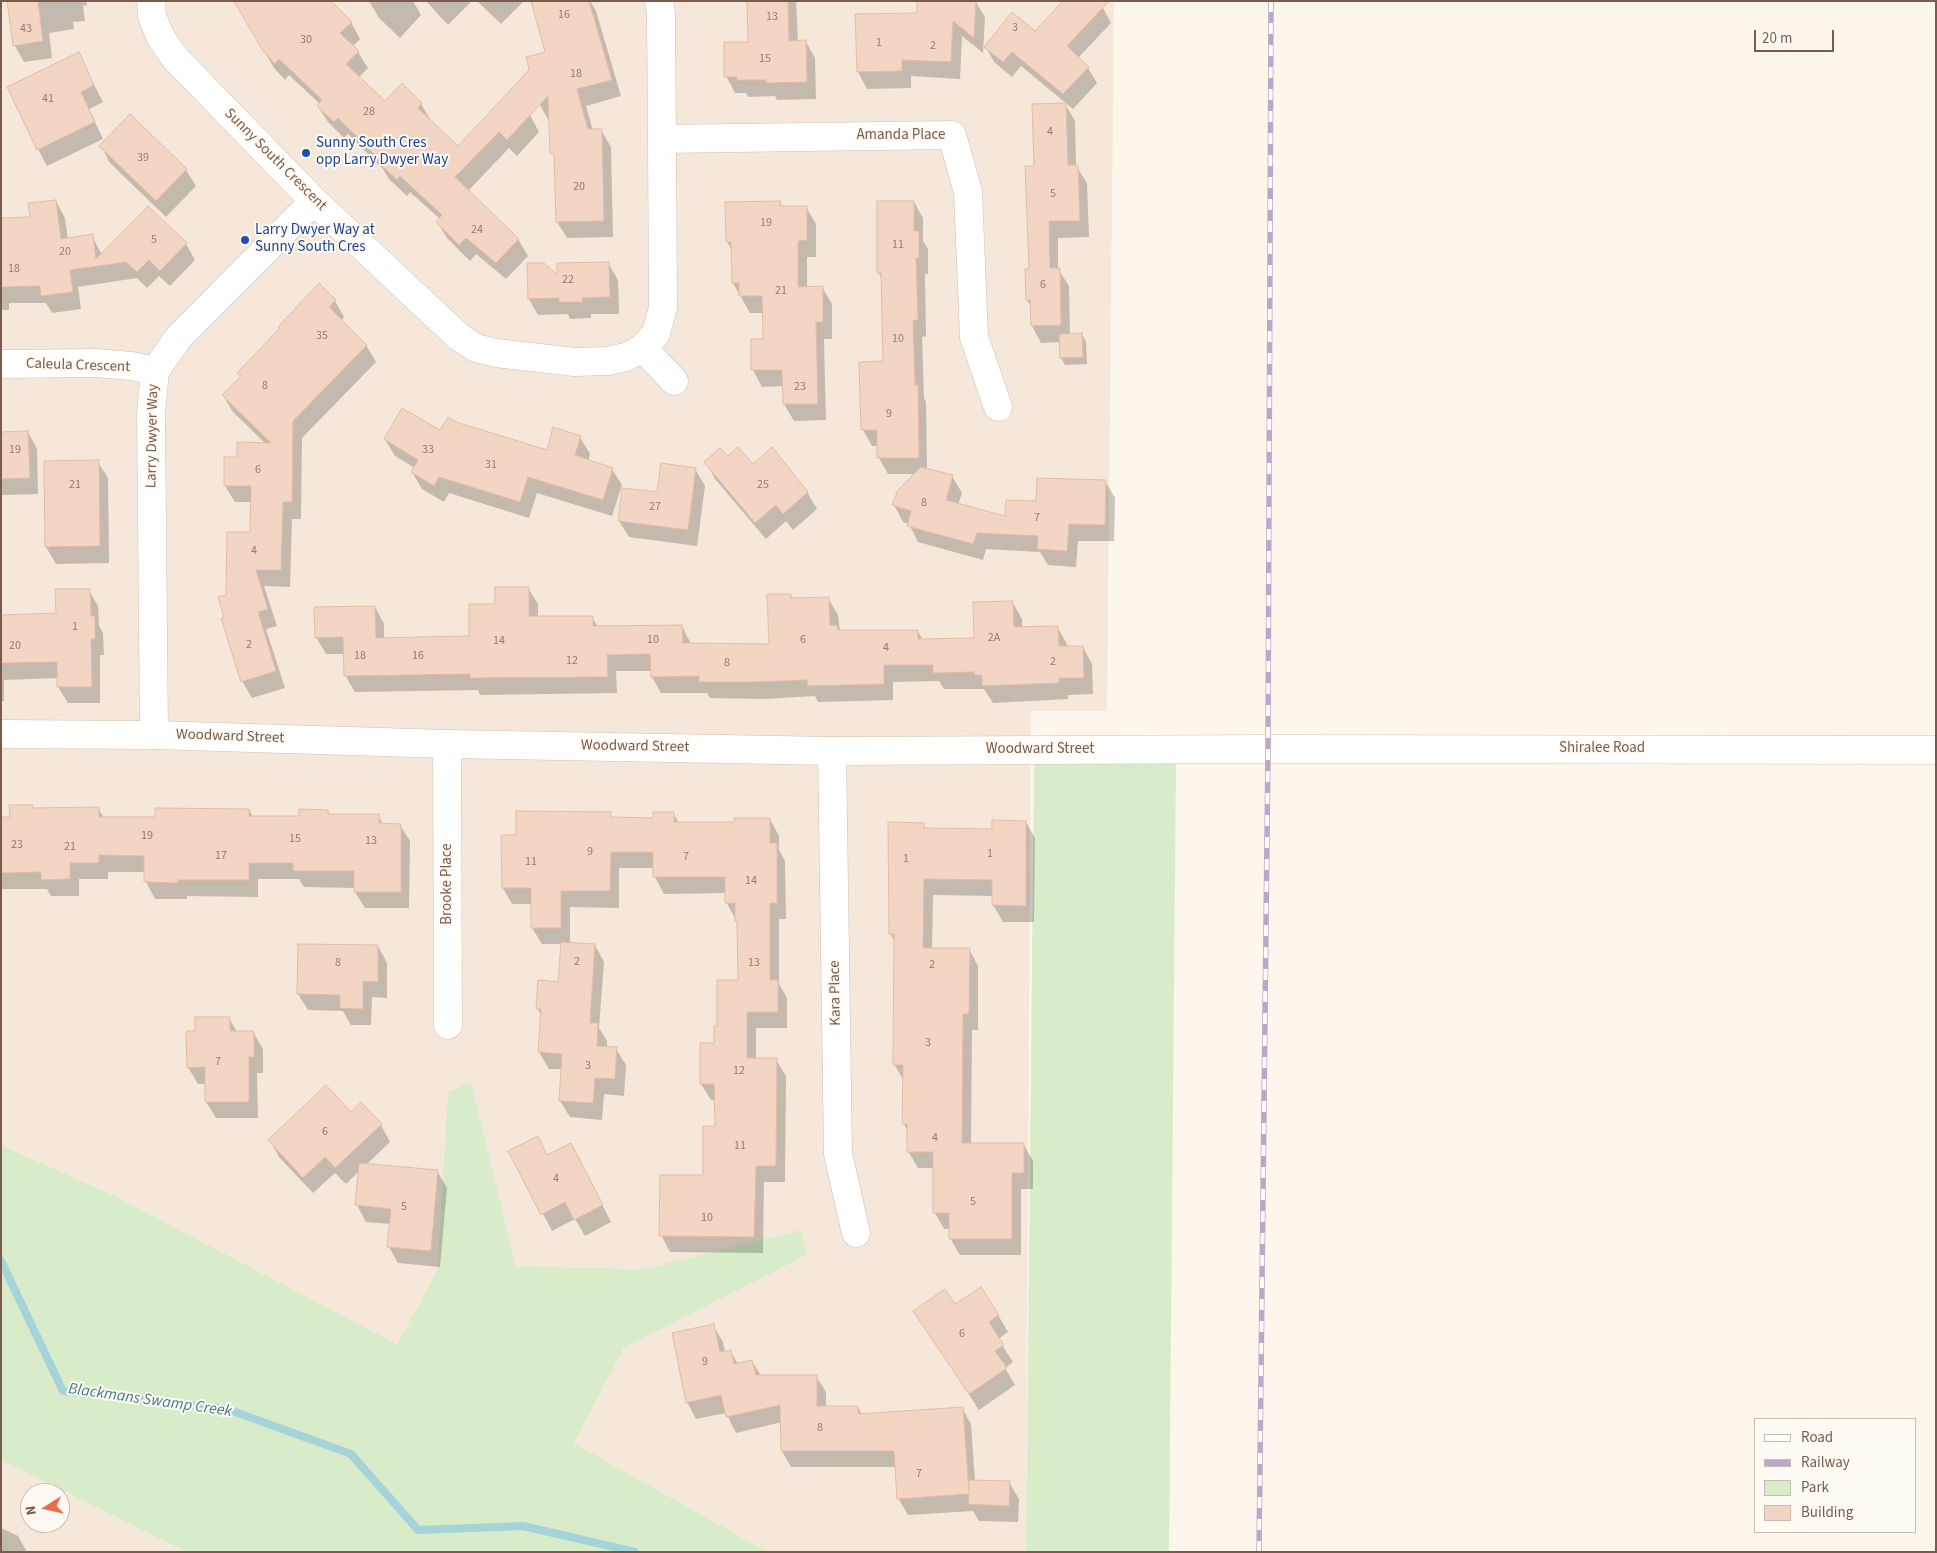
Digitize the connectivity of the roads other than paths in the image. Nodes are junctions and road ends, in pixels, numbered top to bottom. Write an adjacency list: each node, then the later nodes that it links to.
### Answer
1 (151, 1): 4 (street, Sunny South Crescent)
2 (659, 1): 3 (street, Sunny South Crescent)
3 (662, 138): 5 (street, Sunny South Crescent); 9 (street, Amanda Place)
4 (314, 201): 5 (street, Sunny South Crescent); 7 (street, Larry Dwyer Way)
5 (642, 348): 8 (street)
6 (1, 364): 7 (street, Caleula Crescent)
7 (155, 371): 11 (street, Larry Dwyer Way)
8 (674, 381)
9 (998, 407)
10 (1, 734): 11 (street, Woodward Street)
11 (154, 735): 12 (street, Woodward Street)
12 (447, 744): 14 (street, Woodward Street); 16 (street, Brooke Place)
13 (1268, 749): 14 (street, Woodward Street); 15 (street, Shiralee Road)
14 (832, 750): 17 (street, Kara Place)
15 (1936, 750)
16 (448, 1025)
17 (856, 1233)

